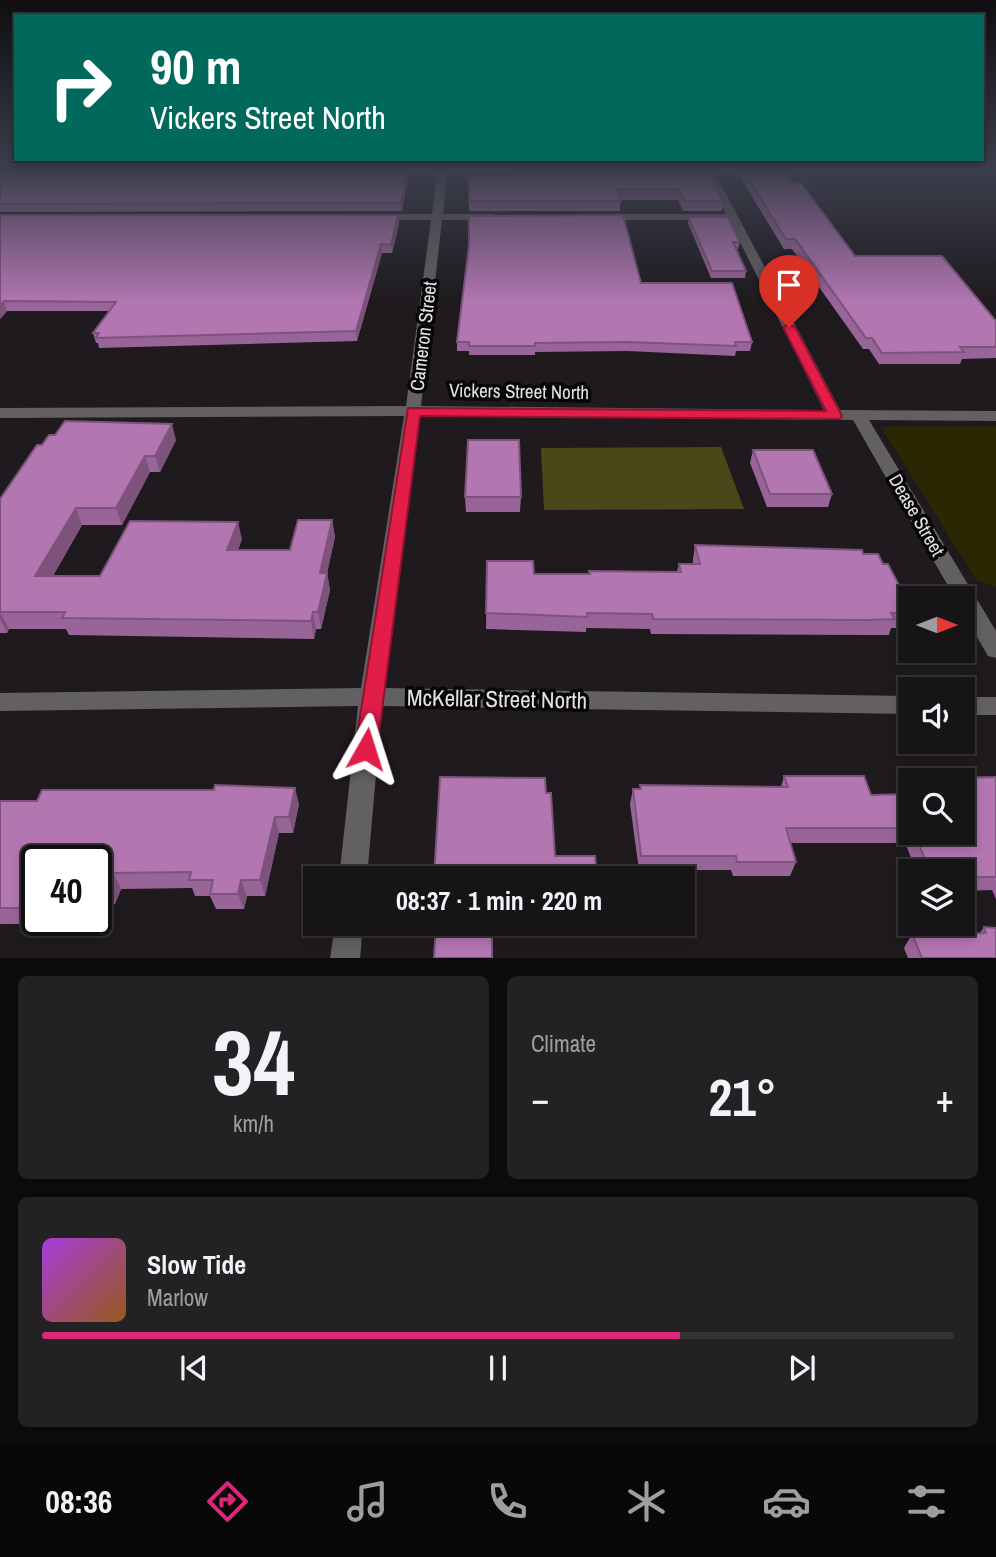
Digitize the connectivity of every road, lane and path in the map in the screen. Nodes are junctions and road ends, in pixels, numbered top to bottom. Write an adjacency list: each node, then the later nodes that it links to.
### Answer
1 (437, 214): 4 (street, Cameron Street)
2 (729, 214): 7 (street)
3 (355, 217): 4 (street)
4 (437, 217): 5 (street); 8 (street, Cameron Street)
5 (504, 217)
6 (584, 217): 7 (street)
7 (731, 217): 10 (street)
8 (413, 411): 9 (street, Vickers Street North); 10 (street, Vickers Street North); 14 (street, Cameron Street)
9 (0, 413)
10 (835, 416): 11 (street, Vickers Street North)
11 (859, 416): 12 (street, Vickers Street North); 13 (street, Dease Street)
12 (996, 416)
13 (996, 650)
14 (372, 697): 15 (street, McKellar Street North); 16 (street, McKellar Street North); 19 (street, Cameron Street)
15 (0, 702)
16 (898, 705)
17 (975, 706): 18 (street)
18 (996, 706)
19 (355, 866)
20 (348, 936): 21 (street)
21 (345, 958)

